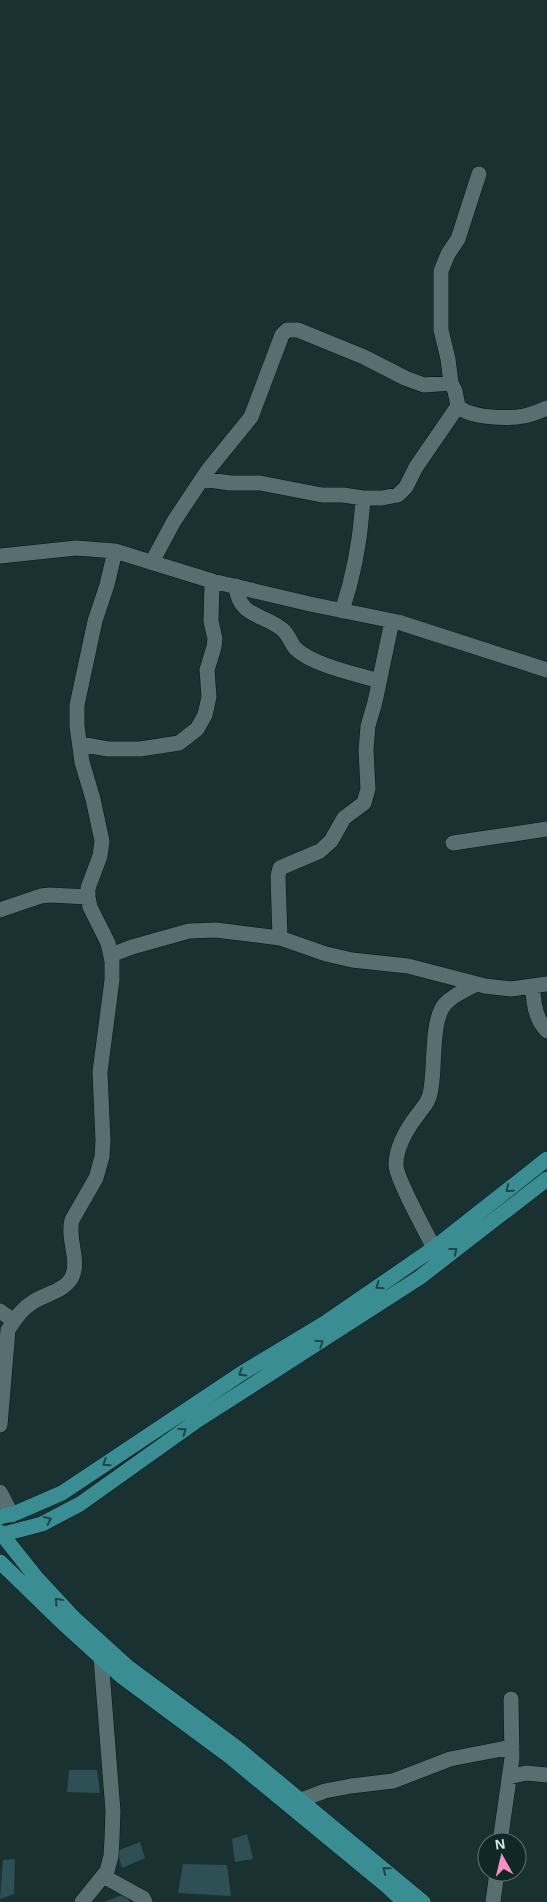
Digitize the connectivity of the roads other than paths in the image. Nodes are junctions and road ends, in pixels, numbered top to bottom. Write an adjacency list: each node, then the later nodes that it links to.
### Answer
1 (479, 174): 2 (street)
2 (451, 384): 3 (street); 5 (street)
3 (458, 406): 4 (street); 6 (street)
4 (547, 408)
5 (202, 479): 6 (street); 9 (street)
6 (363, 498): 12 (street)
7 (115, 551): 8 (street); 9 (street); 16 (street)
8 (0, 556)
9 (152, 562): 10 (street)
10 (212, 581): 11 (street); 16 (street)
11 (236, 586): 12 (street); 15 (street)
12 (342, 611): 13 (street)
13 (392, 620): 14 (street); 15 (street)
14 (547, 670)
15 (378, 681): 21 (street)
16 (80, 744): 19 (street)
17 (547, 829): 18 (street)
18 (453, 843)
19 (88, 897): 20 (street); 22 (street)
20 (0, 910)
21 (280, 938): 22 (street); 23 (street)
22 (111, 955): 30 (street)
23 (478, 984): 24 (street); 28 (street)
24 (540, 986): 25 (street)
25 (547, 1031)
26 (547, 1159): 28 (main road, one-way to 28)
27 (547, 1179): 34 (main road, one-way to 27)
28 (434, 1248): 33 (main road, one-way to 33)
29 (0, 1312): 30 (street)
30 (14, 1321): 31 (street)
31 (0, 1426)
32 (0, 1492): 33 (street)
33 (6, 1516)
34 (0, 1534): 41 (main road, one-way to 34)
35 (0, 1562): 36 (main road)
36 (101, 1658): 43 (street); 47 (main road)
37 (511, 1698): 38 (street)
38 (512, 1747): 40 (street); 41 (street)
39 (547, 1775): 40 (street)
40 (509, 1777): 42 (street)
41 (301, 1800): 48 (main road, one-way to 41)
42 (501, 1832)
43 (103, 1876): 45 (street); 46 (street)
44 (496, 1882): 49 (street)
45 (82, 1902)
46 (145, 1902)
47 (404, 1902)
48 (423, 1902)
49 (493, 1902)

